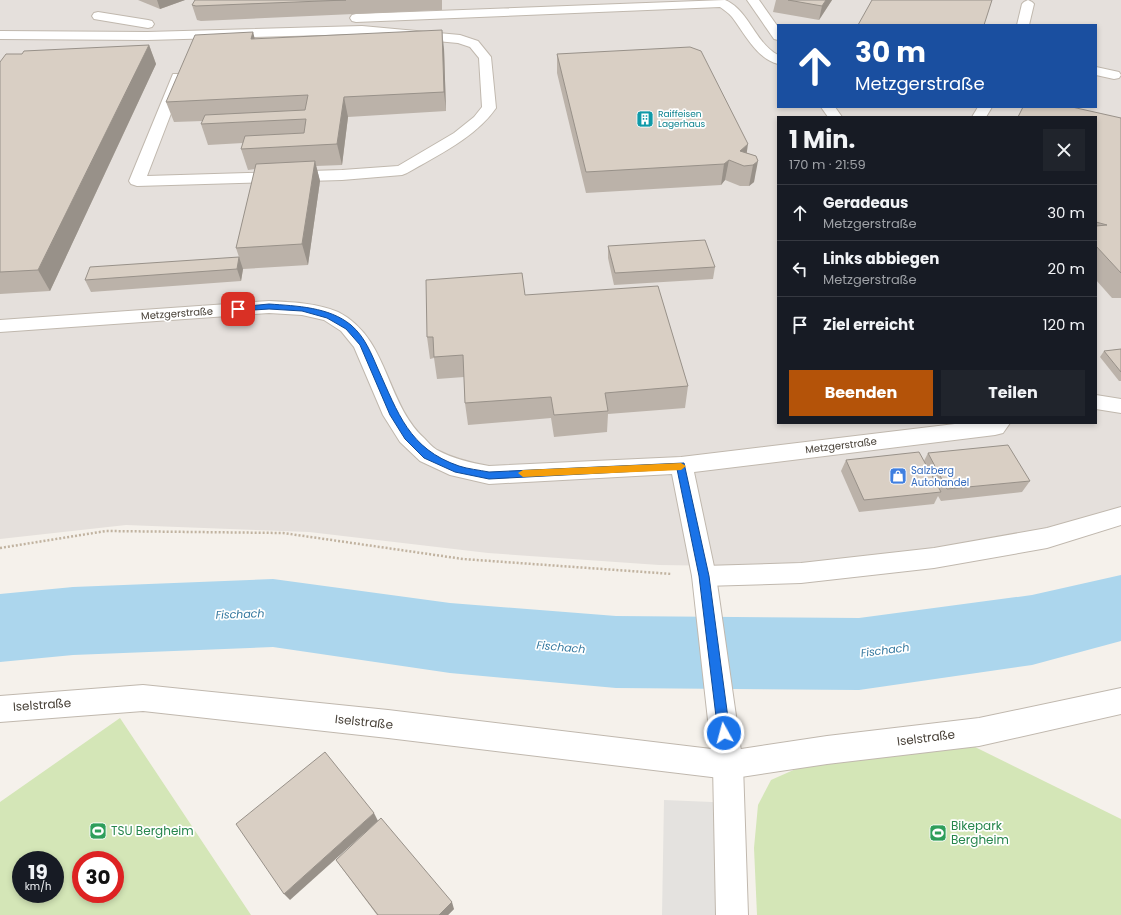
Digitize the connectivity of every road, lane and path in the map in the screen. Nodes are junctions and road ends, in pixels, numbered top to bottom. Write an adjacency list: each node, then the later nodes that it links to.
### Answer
1 (753, 0): 7 (street)
2 (1028, 4): 4 (street)
3 (98, 16): 9 (street)
4 (1023, 24)
5 (0, 35): 6 (street)
6 (195, 35): 8 (street); 10 (street)
7 (777, 35)
8 (189, 49)
9 (777, 60)
10 (184, 64)
11 (1097, 71): 12 (street)
12 (1114, 75)
13 (0, 326): 17 (street, Metzgerstraße)
14 (1097, 402): 15 (street)
15 (1121, 406)
16 (998, 424): 17 (street, Metzgerstraße)
17 (681, 465): 20 (street)
18 (1121, 516): 20 (street)
19 (0, 548): 20 (path)
20 (704, 576): 23 (street)
21 (1121, 701): 23 (street, Iselstraße)
22 (0, 709): 23 (street, Iselstraße)
23 (728, 765): 24 (street)
24 (732, 915)

